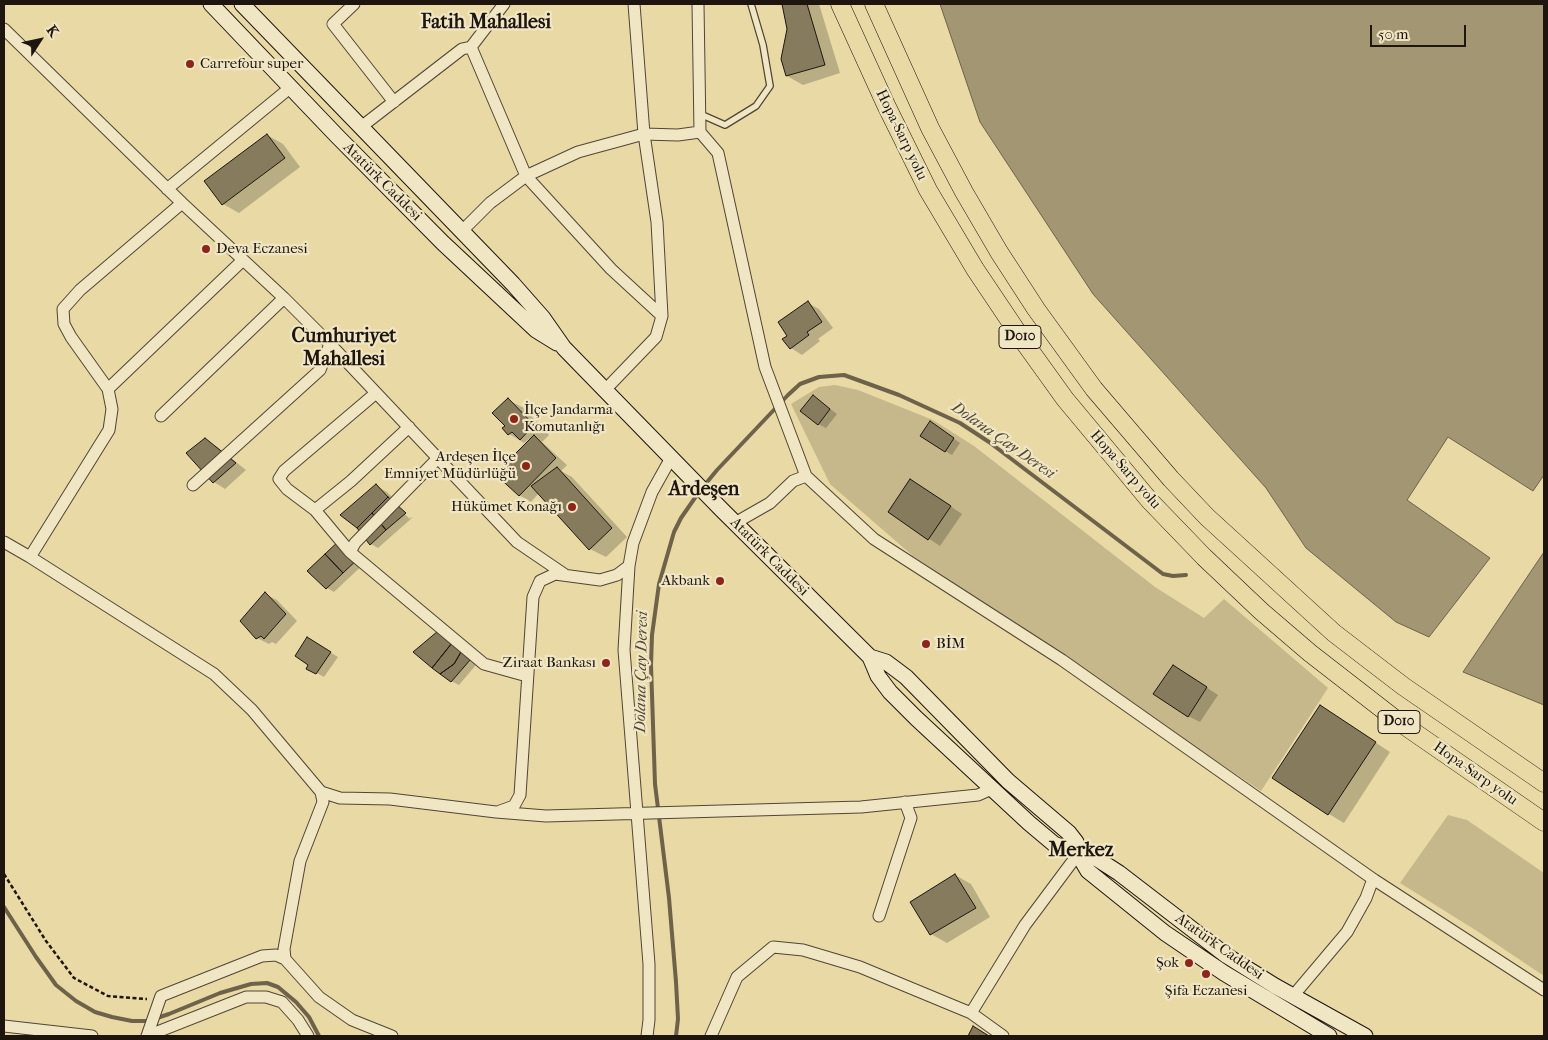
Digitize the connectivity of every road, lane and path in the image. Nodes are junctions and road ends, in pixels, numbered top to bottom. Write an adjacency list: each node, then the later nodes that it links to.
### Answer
1 (211, 4): 12 (main road, Atatürk Caddesi)
2 (242, 4): 15 (main road, Atatürk Caddesi)
3 (354, 4): 13 (street)
4 (504, 4): 11 (street)
5 (634, 4): 17 (street)
6 (698, 4): 14 (street)
7 (751, 4): 14 (lane)
8 (874, 4): 46 (highway, Hopa-Sarp yolu / D010)
9 (843, 10): 51 (highway, Hopa-Sarp yolu / D010)
10 (4, 29): 19 (street)
11 (471, 47): 13 (street); 18 (street)
12 (291, 87): 19 (street); 26 (main road, Atatürk Caddesi)
13 (394, 102): 15 (street)
14 (700, 114): 16 (street)
15 (361, 127): 21 (main road, Atatürk Caddesi)
16 (700, 132): 17 (street); 34 (street)
17 (644, 134): 18 (street); 24 (street)
18 (526, 176): 21 (street); 24 (street)
19 (167, 189): 20 (street)
20 (182, 203): 22 (street); 27 (street)
21 (462, 231): 26 (main road, Atatürk Caddesi)
22 (244, 260): 23 (street); 27 (street)
23 (284, 298): 25 (street); 30 (street)
24 (662, 316): 28 (street)
25 (330, 344): 29 (street); 35 (street)
26 (564, 348): 28 (main road, Atatürk Caddesi)
27 (108, 390): 40 (street)
28 (605, 390): 33 (main road, Atatürk Caddesi)
29 (376, 393): 31 (street); 36 (street)
30 (161, 416)
31 (409, 427): 32 (street); 36 (street)
32 (438, 458): 39 (street); 42 (street)
33 (671, 458): 37 (main road, Atatürk Caddesi); 41 (street)
34 (806, 476): 37 (street); 54 (street)
35 (193, 485)
36 (315, 510): 39 (street)
37 (735, 523): 43 (main road, Atatürk Caddesi)
38 (4, 542): 40 (street)
39 (350, 552): 44 (street)
40 (30, 557): 47 (street)
41 (629, 566): 42 (street); 50 (street)
42 (564, 574): 44 (street)
43 (870, 657): 45 (main road, Atatürk Caddesi); 52 (main road, Atatürk Caddesi)
44 (527, 676): 49 (street)
45 (986, 783): 48 (street); 52 (main road, Atatürk Caddesi)
46 (1544, 783)
47 (321, 792): 49 (street); 56 (street)
48 (905, 802): 50 (street); 55 (street)
49 (496, 812): 50 (street)
50 (642, 813): 66 (street)
51 (1544, 822)
52 (1078, 854): 59 (main road, Atatürk Caddesi); 60 (street); 69 (main road, Atatürk Caddesi)
53 (4, 874): 58 (path)
54 (1373, 879): 57 (street); 59 (street)
55 (879, 916)
56 (285, 959): 58 (street); 65 (street)
57 (1544, 990)
58 (161, 996): 63 (street)
59 (1293, 996): 70 (main road, Atatürk Caddesi)
60 (971, 1013): 67 (street); 68 (street)
61 (4, 1026): 62 (street)
62 (92, 1036)
63 (147, 1036): 64 (street)
64 (308, 1036)
65 (392, 1036)
66 (647, 1036)
67 (711, 1036)
68 (1003, 1036)
69 (1330, 1036)
70 (1365, 1036)

